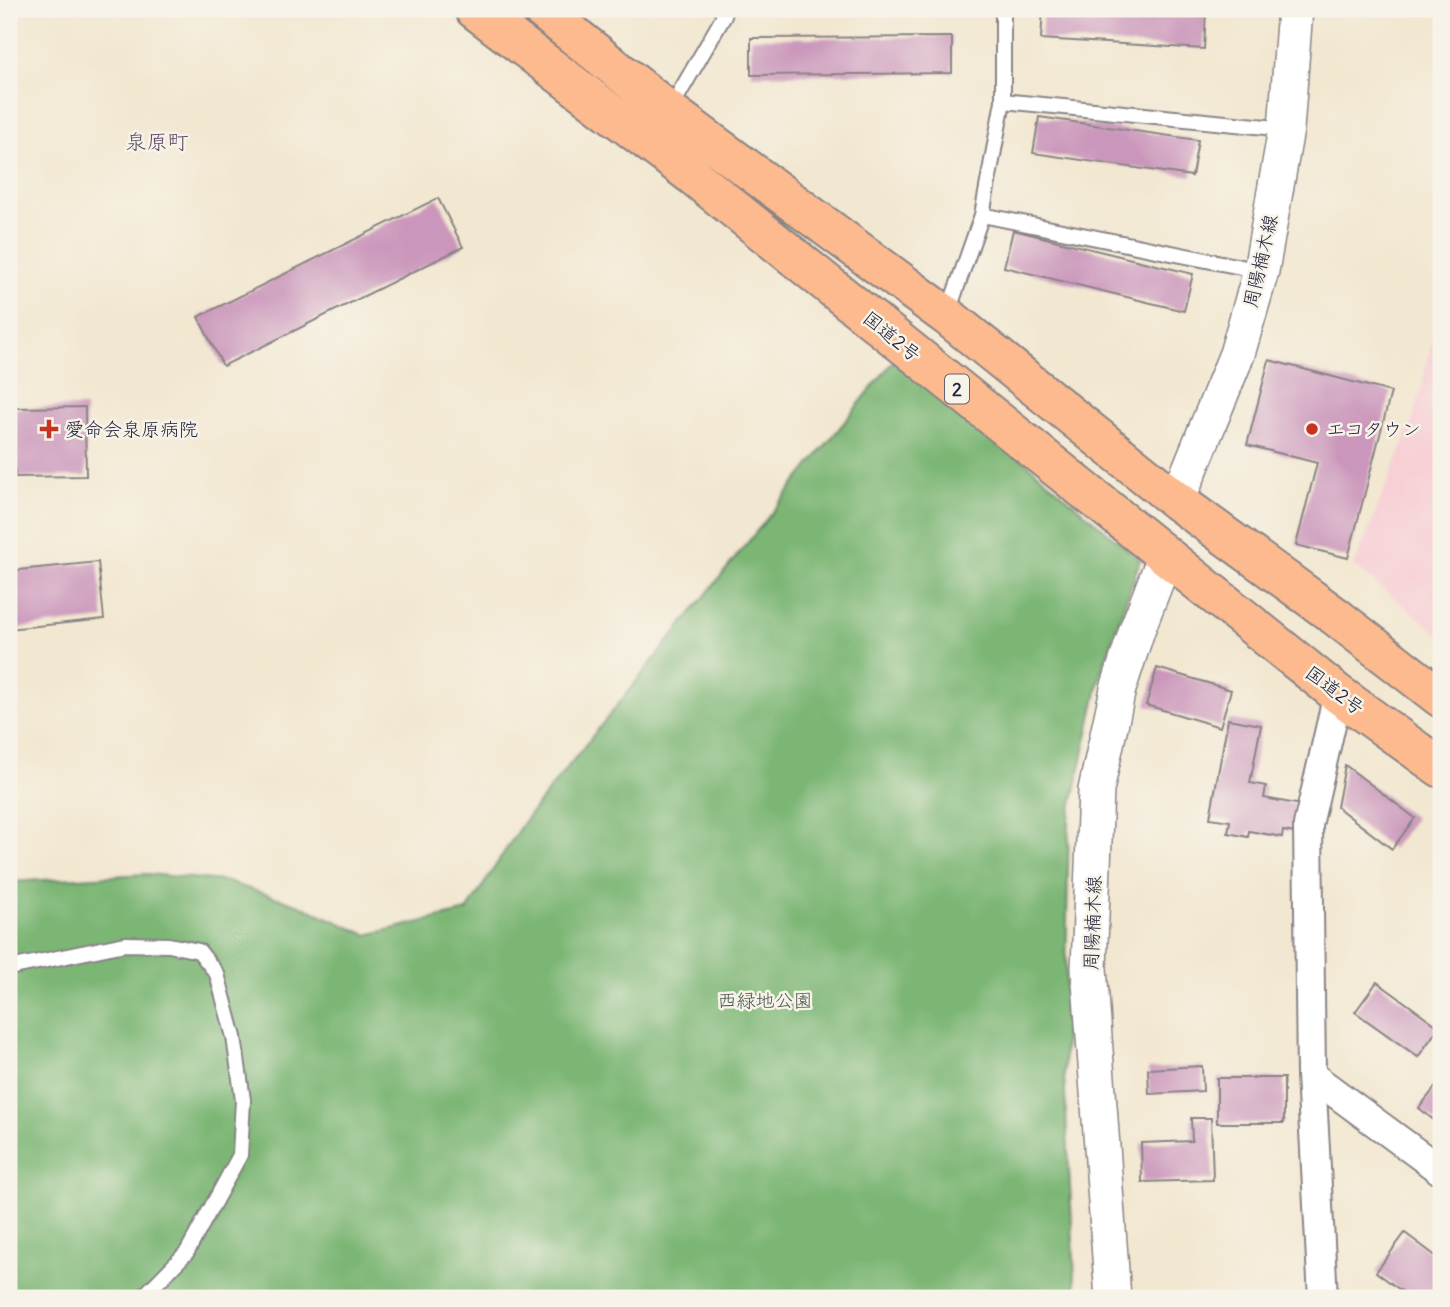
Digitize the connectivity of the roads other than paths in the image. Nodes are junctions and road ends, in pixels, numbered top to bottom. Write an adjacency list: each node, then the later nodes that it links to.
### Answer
1 (474, 9): 13 (highway, 国道2号 / 2)
2 (541, 9): 7 (highway)
3 (721, 9): 7 (lane)
4 (1003, 9): 6 (lane)
5 (1295, 9): 8 (street, 周陽楠木線)
6 (1003, 101): 8 (lane); 9 (lane)
7 (669, 111): 11 (highway)
8 (1286, 129): 10 (street, 周陽楠木線)
9 (982, 215): 10 (lane); 11 (lane)
10 (1261, 271): 12 (street, 周陽楠木線)
11 (947, 316): 12 (highway)
12 (1177, 501): 15 (highway)
13 (1165, 557): 14 (highway, 国道2号 / 2); 21 (street, 周陽楠木線)
14 (1338, 694): 16 (highway, 国道2号 / 2); 18 (street)
15 (1441, 698)
16 (1441, 768)
17 (9, 968): 20 (lane)
18 (1311, 1075): 19 (street); 22 (street)
19 (1441, 1171)
20 (142, 1298)
21 (1113, 1298)
22 (1323, 1298)

